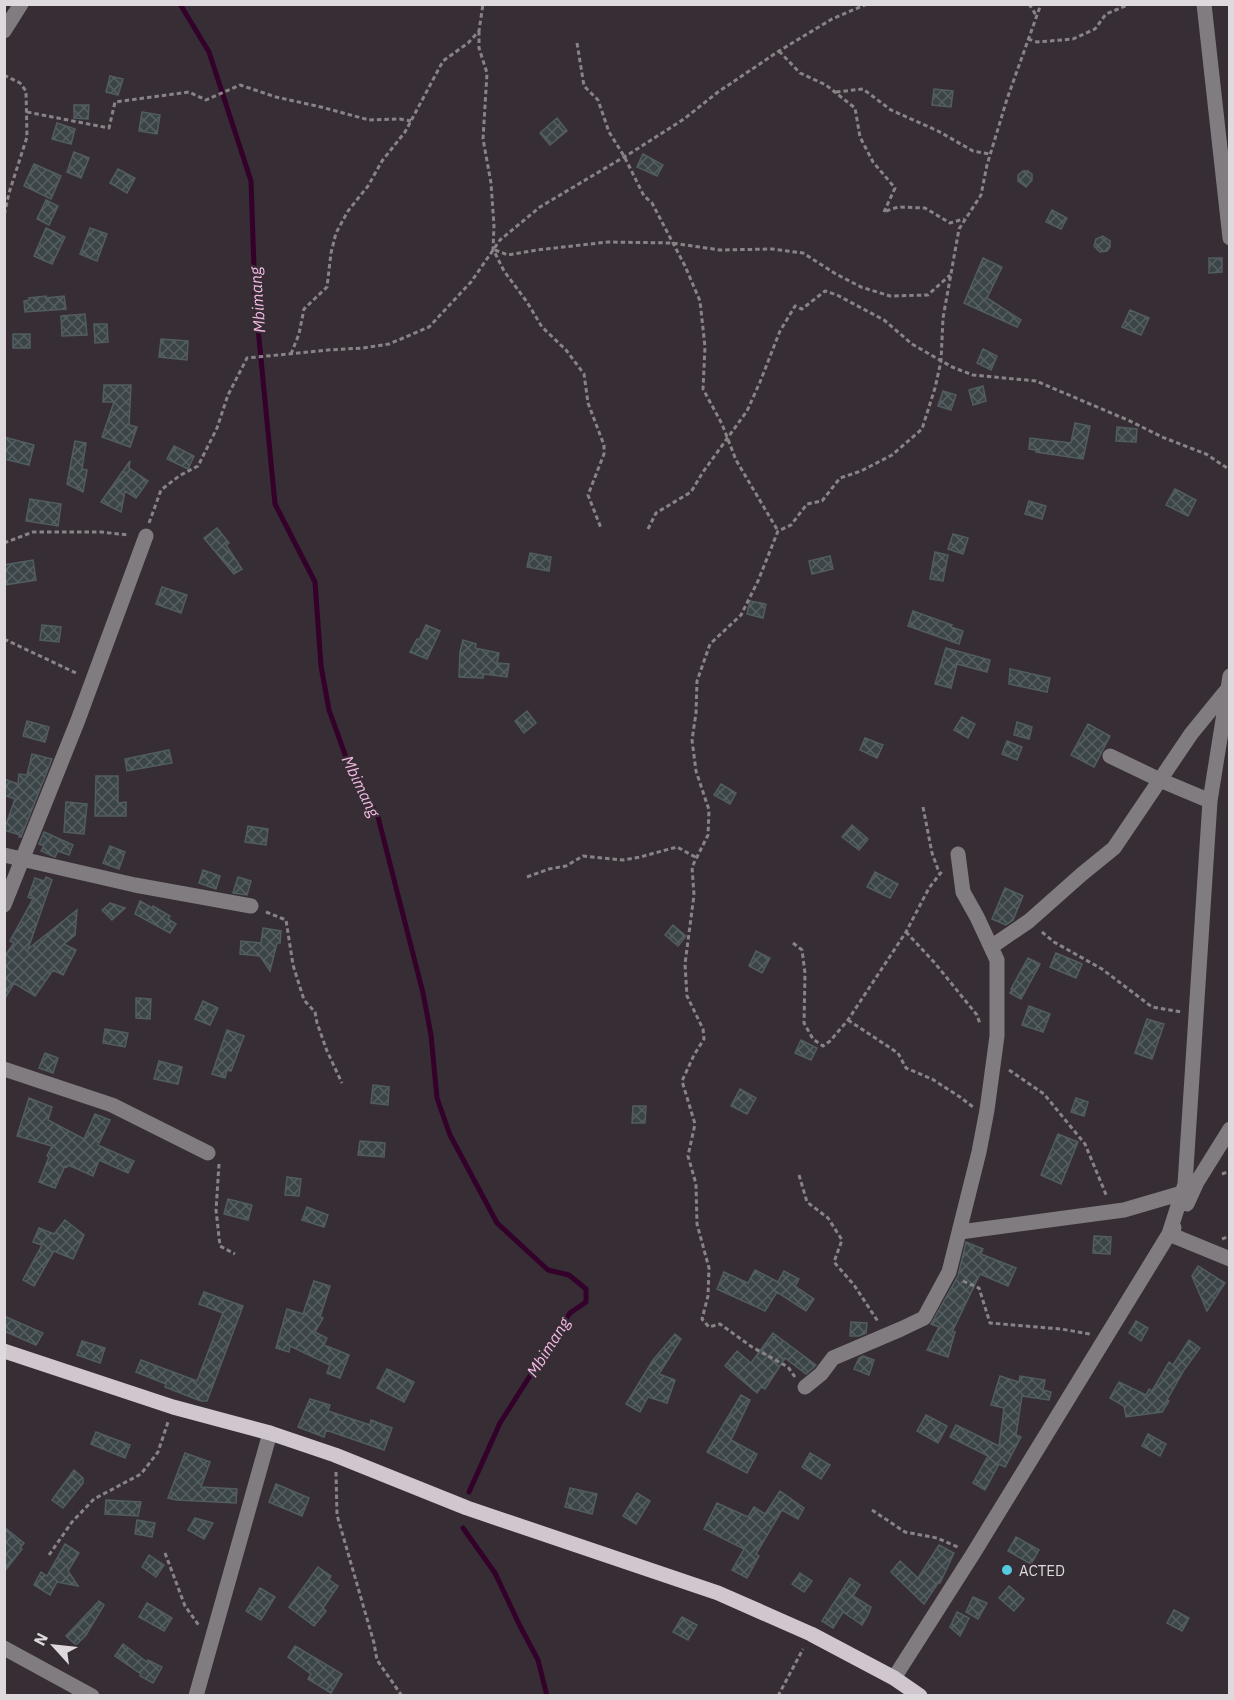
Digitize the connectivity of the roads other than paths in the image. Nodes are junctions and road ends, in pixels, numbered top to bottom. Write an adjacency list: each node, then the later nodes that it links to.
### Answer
1 (21, 4): 3 (street)
2 (1204, 4): 4 (street)
3 (4, 32)
4 (1230, 238)
5 (146, 536): 12 (street)
6 (1228, 683): 8 (street); 9 (street)
7 (1110, 756): 8 (street)
8 (1160, 780): 9 (street); 15 (street)
9 (1210, 801): 19 (street)
10 (958, 854): 15 (street)
11 (4, 855): 12 (street)
12 (22, 860): 13 (street); 14 (street)
13 (4, 905)
14 (251, 906)
15 (991, 947): 20 (street)
16 (4, 1069): 18 (street)
17 (1230, 1129): 21 (street)
18 (208, 1153)
19 (1182, 1192): 20 (street); 21 (street)
20 (960, 1232): 24 (street)
21 (1169, 1234): 22 (street); 27 (street)
22 (1230, 1259)
23 (4, 1350): 25 (main road)
24 (805, 1387)
25 (270, 1433): 27 (main road); 29 (street)
26 (4, 1647): 28 (street)
27 (894, 1678): 30 (main road)
28 (92, 1695)
29 (196, 1695)
30 (920, 1695)

